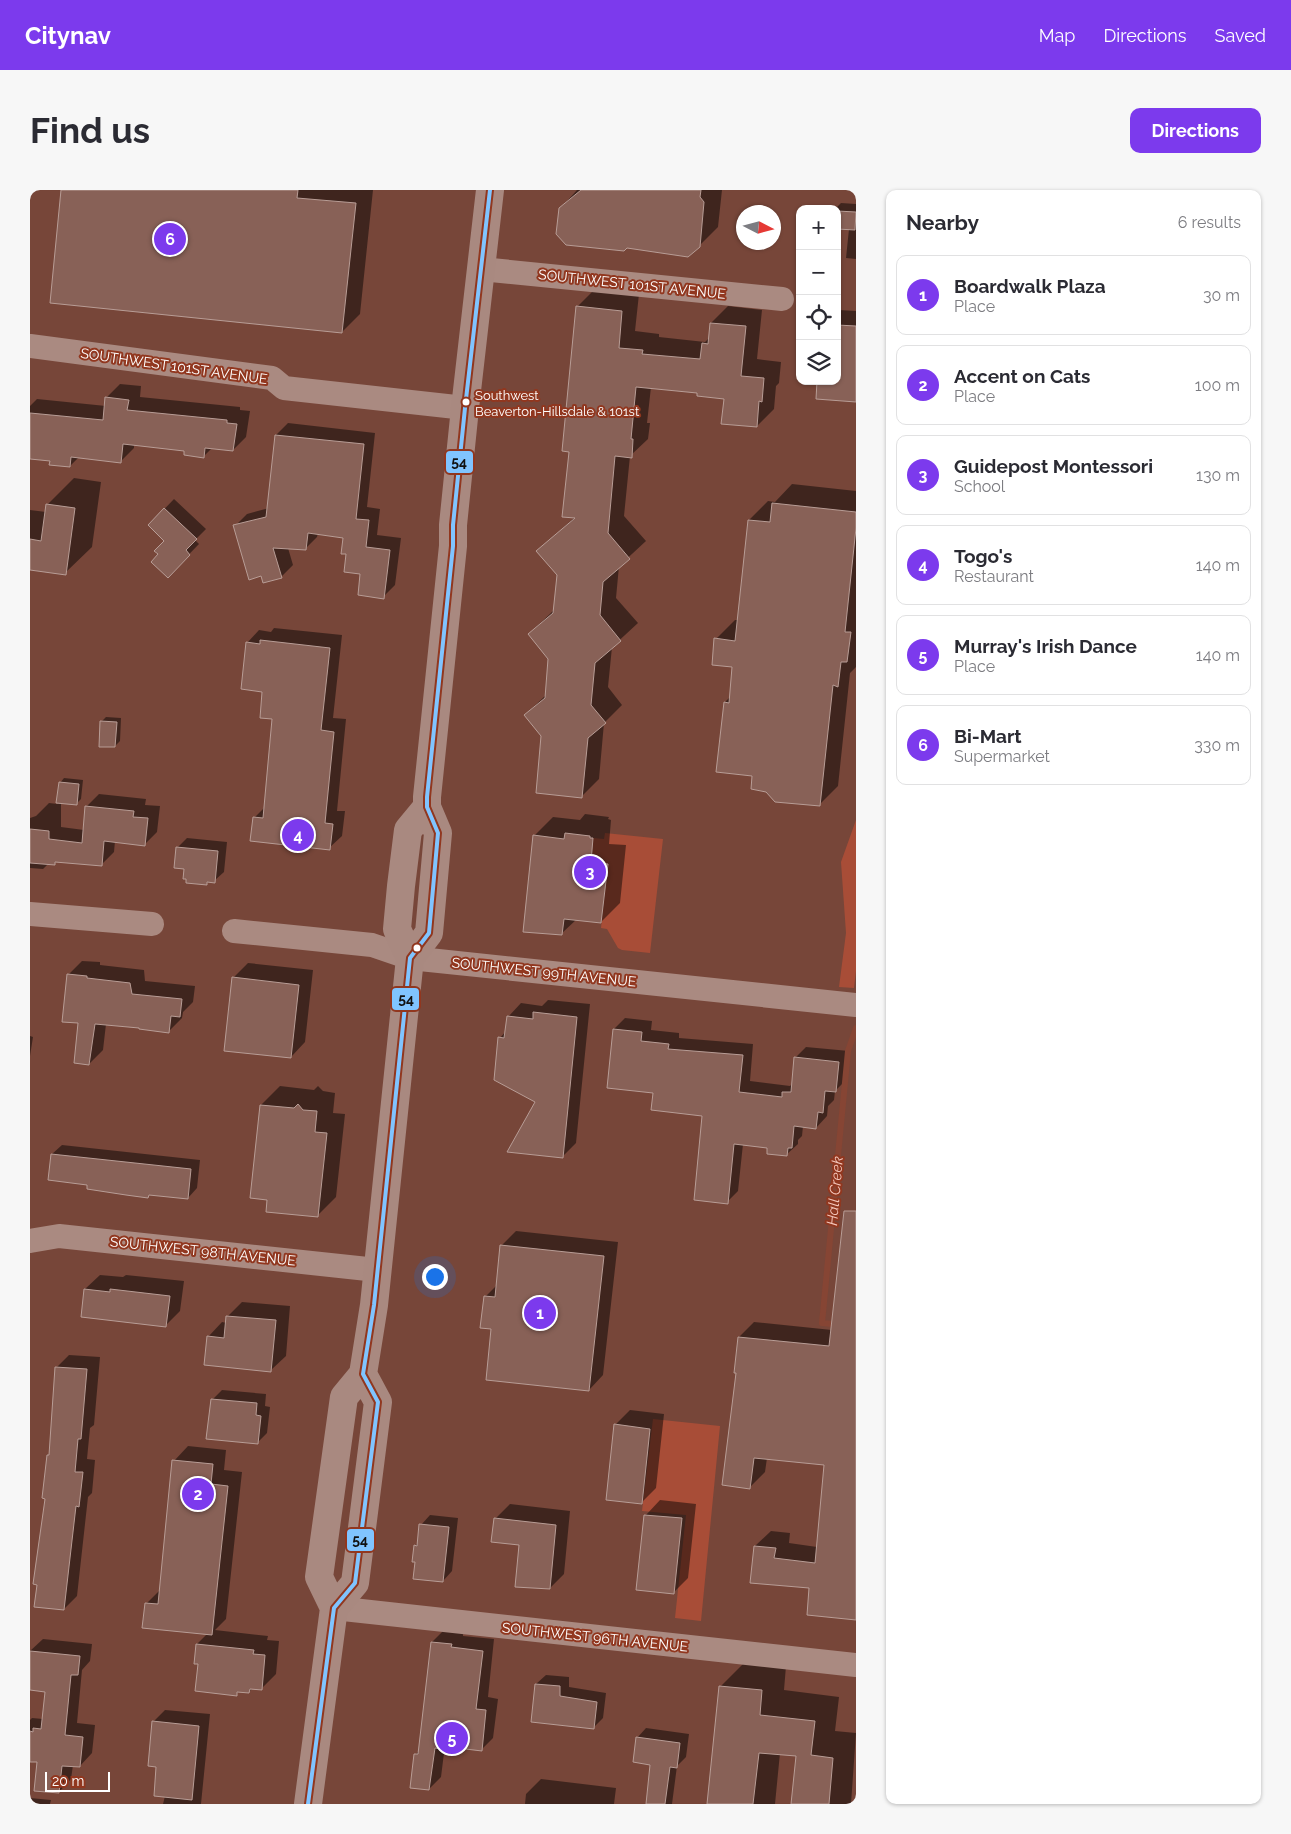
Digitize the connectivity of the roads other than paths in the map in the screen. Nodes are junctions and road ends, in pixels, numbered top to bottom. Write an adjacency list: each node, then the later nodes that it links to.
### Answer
1 (490, 190): 2 (main road)
2 (481, 270): 3 (street, SOUTHWEST 101ST AVENUE); 5 (main road)
3 (782, 300)
4 (30, 346): 5 (street, SOUTHWEST 101ST AVENUE)
5 (465, 408): 9 (main road)
6 (30, 914): 7 (street)
7 (152, 924)
8 (234, 931): 9 (street, SOUTHWEST 99TH AVENUE)
9 (410, 958): 10 (street, SOUTHWEST 99TH AVENUE); 12 (main road)
10 (856, 1006)
11 (30, 1241): 12 (street, SOUTHWEST 98TH AVENUE)
12 (377, 1270): 13 (main road)
13 (363, 1374): 14 (main road); 14 (main road)
14 (334, 1608): 15 (street, SOUTHWEST 96TH AVENUE); 16 (main road)
15 (856, 1665)
16 (308, 1804)

